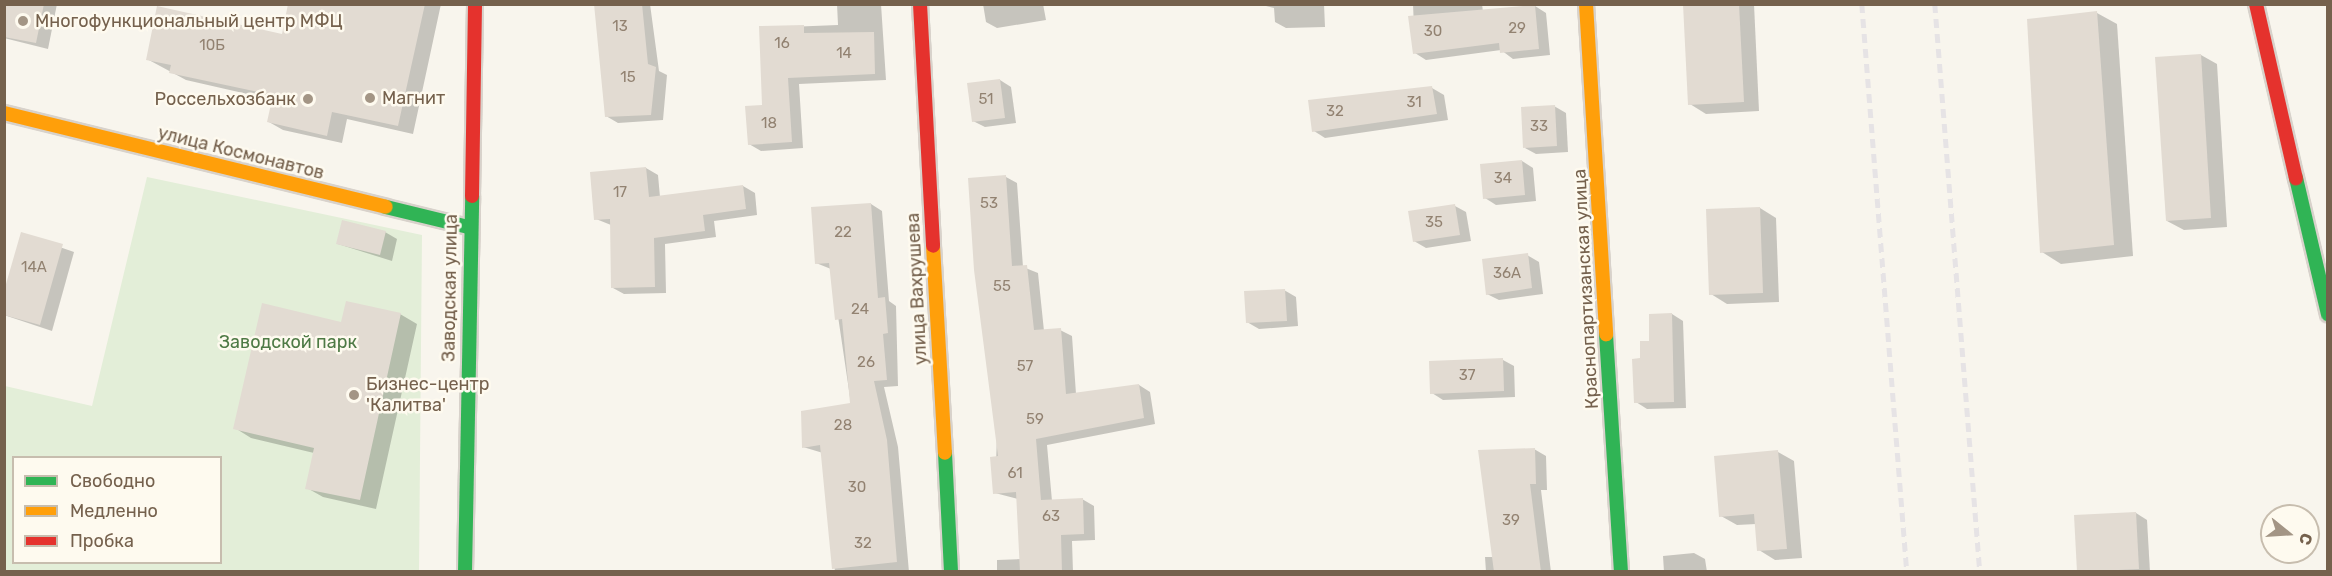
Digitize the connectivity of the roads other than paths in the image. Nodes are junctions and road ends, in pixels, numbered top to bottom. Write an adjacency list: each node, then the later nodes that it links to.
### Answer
1 (475, 4): 6 (street, Заводская улица)
2 (920, 4): 9 (street, улица Вахрушева)
3 (1587, 4): 10 (street, Краснопартизанская улица)
4 (2256, 4): 7 (street)
5 (4, 113): 6 (street, улица Космонавтов)
6 (468, 227): 8 (street, Заводская улица)
7 (2328, 314)
8 (465, 572)
9 (951, 572)
10 (1621, 572)

